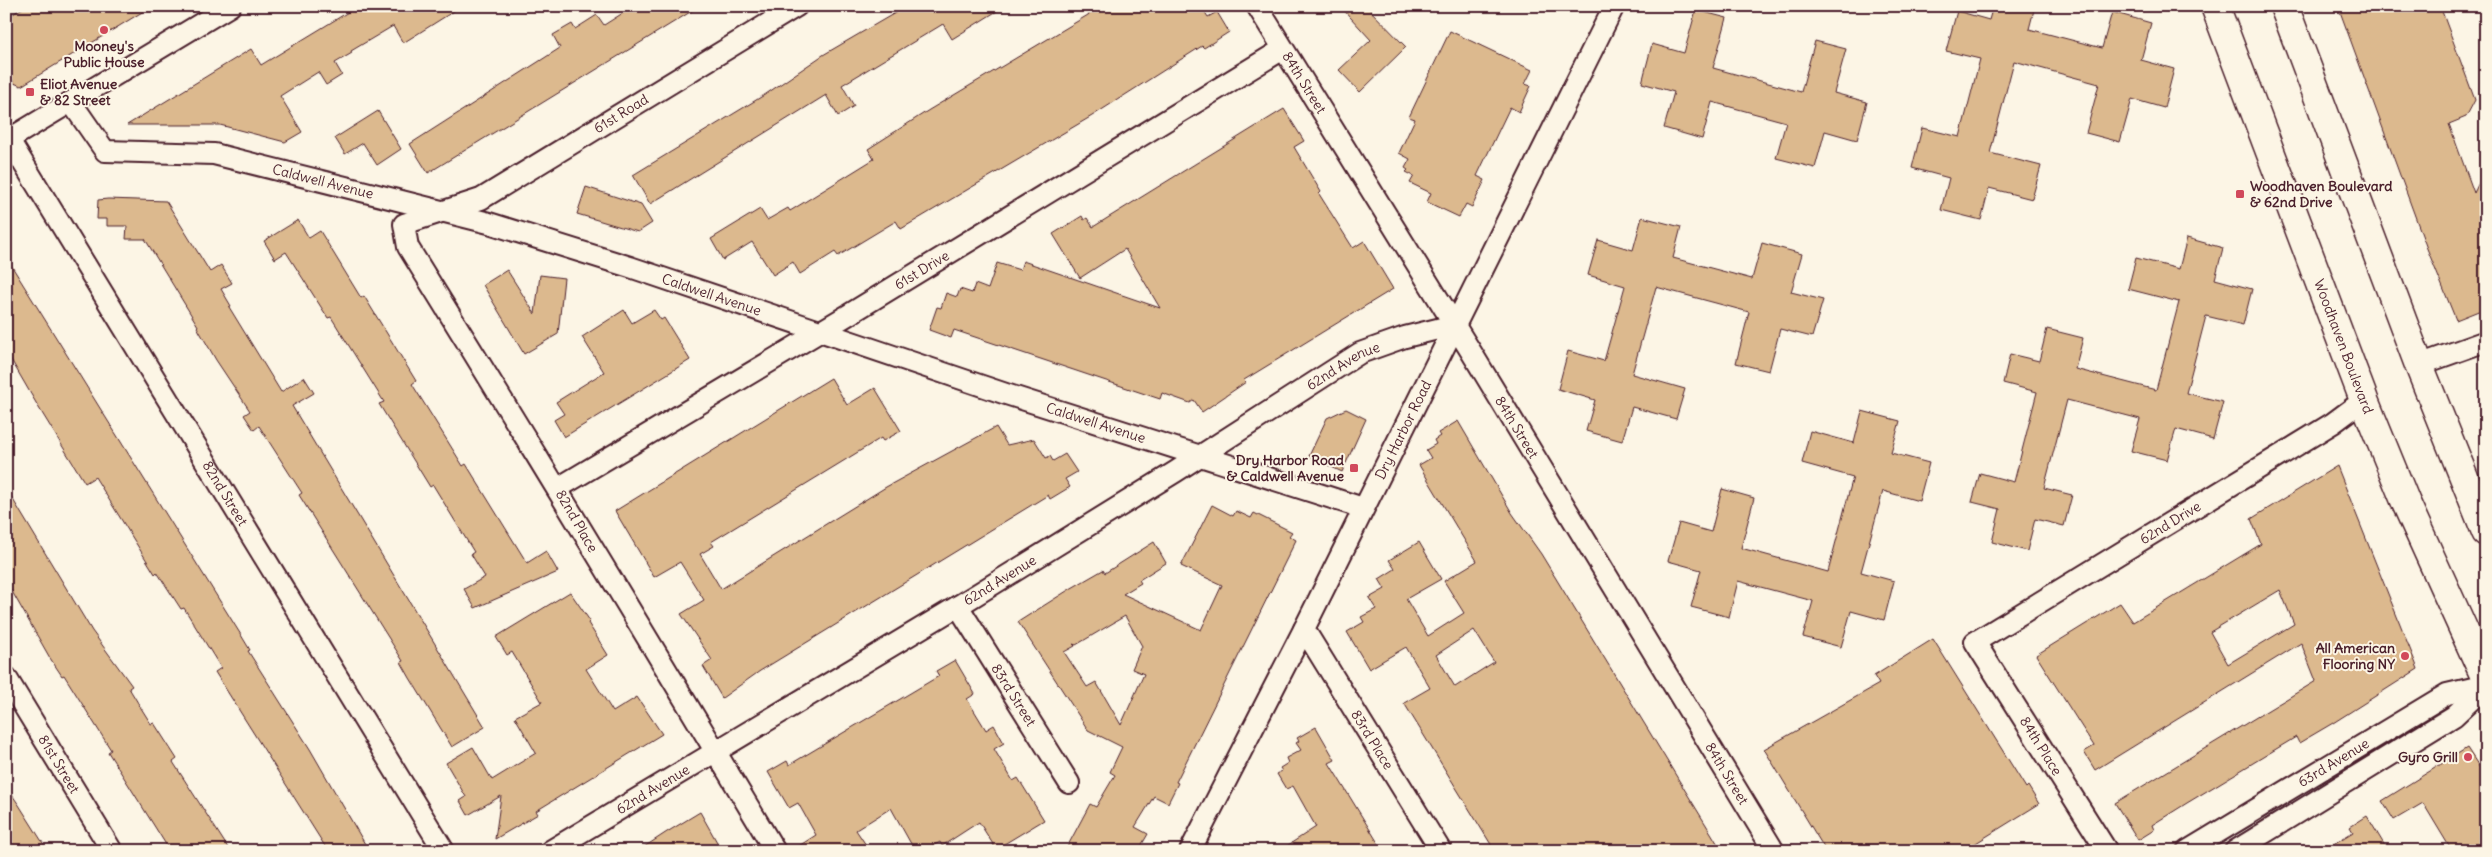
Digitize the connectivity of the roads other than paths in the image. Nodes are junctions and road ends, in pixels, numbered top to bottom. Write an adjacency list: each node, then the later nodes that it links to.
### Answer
1 (230, 6): 8 (street)
2 (797, 6): 10 (street, 61st Road)
3 (1257, 6): 7 (street, 84th Street)
4 (1614, 6): 11 (street, Dry Harbor Road)
5 (2215, 6): 15 (main road, Woodhaven Boulevard)
6 (2284, 6): 14 (main road)
7 (1283, 49): 11 (street, 84th Street); 12 (street, 61st Drive)
8 (71, 102): 9 (street); 10 (street, Caldwell Avenue)
9 (7, 138): 29 (street, 82nd Street)
10 (442, 212): 12 (street, Caldwell Avenue); 17 (street, 82nd Place)
11 (1454, 325): 16 (street, 62nd Avenue); 18 (street, Dry Harbor Road); 34 (street, 84th Street)
12 (818, 332): 16 (street, Caldwell Avenue); 17 (street, 61st Drive)
13 (2486, 341): 14 (street)
14 (2419, 365): 19 (main road)
15 (2364, 400): 22 (street, 62nd Drive); 24 (main road, Woodhaven Boulevard)
16 (1201, 454): 18 (street, Caldwell Avenue); 20 (street, 62nd Avenue)
17 (558, 488): 26 (street, 82nd Place)
18 (1363, 508): 21 (street, Dry Harbor Road)
19 (2486, 532)
20 (958, 606): 26 (street, 62nd Avenue); 27 (street, 83rd Street)
21 (1304, 629): 32 (street, Dry Harbor Road); 33 (street, 83rd Place)
22 (1975, 642): 35 (street, 84th Place)
23 (6, 677): 28 (street, 81st Street)
24 (2486, 680)
25 (2486, 685): 36 (street, 63rd Avenue); 37 (street, 63rd Avenue)
26 (716, 752): 30 (street, 62nd Avenue); 31 (street, 82nd Place)
27 (1069, 783)
28 (112, 851)
29 (444, 851)
30 (550, 851)
31 (775, 851)
32 (1190, 851)
33 (1441, 851)
34 (1774, 851)
35 (2107, 851)
36 (2186, 851)
37 (2235, 851)

